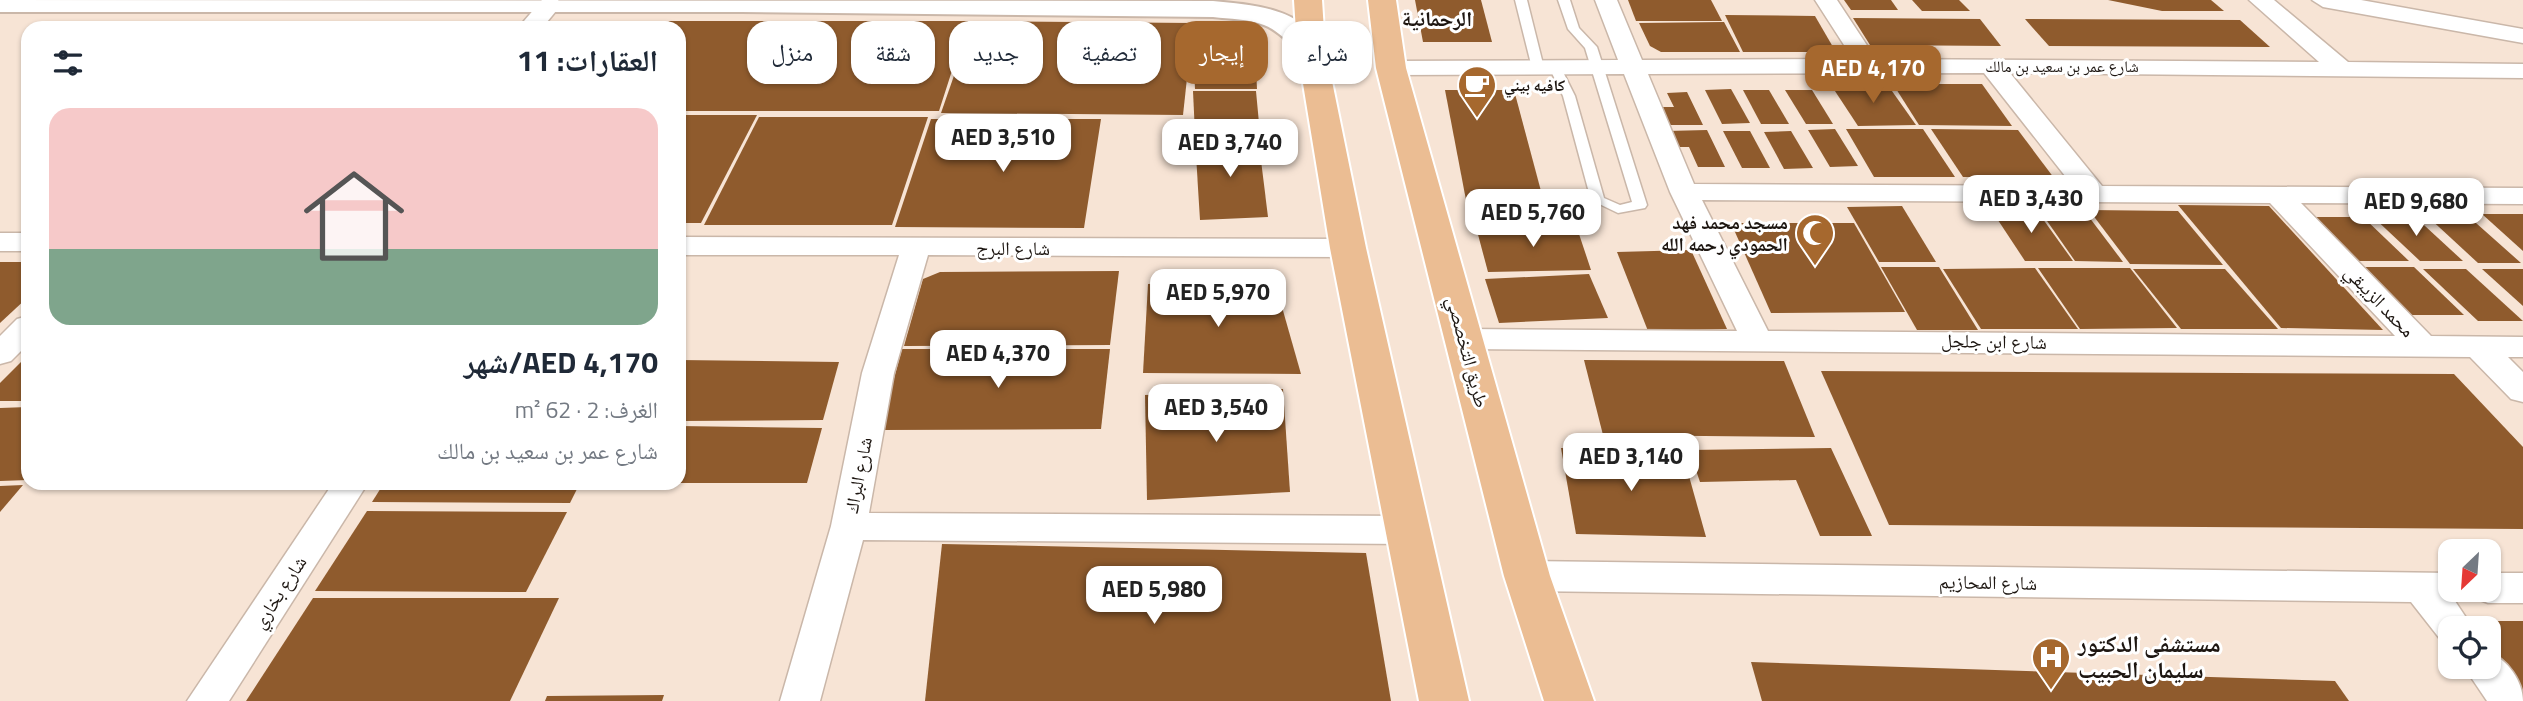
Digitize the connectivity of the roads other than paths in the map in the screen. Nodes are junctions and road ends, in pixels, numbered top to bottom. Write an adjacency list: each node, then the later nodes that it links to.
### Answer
1 (1245, 0): 12 (street)
2 (1308, 0): 14 (main road)
3 (1382, 0): 19 (main road, طريق التخصصي)
4 (1521, 0): 20 (lane)
5 (1564, 0): 21 (lane)
6 (1606, 0): 22 (street)
7 (1826, 0): 17 (street)
8 (2260, 0): 23 (street)
9 (2323, 0): 16 (street)
10 (0, 4): 11 (street)
11 (550, 5): 12 (street); 13 (street)
12 (1213, 9): 15 (street)
13 (536, 21)
14 (1309, 21)
15 (1282, 22)
16 (2523, 36)
17 (1869, 66): 18 (street, شارع عمر بن سعيد بن مالك); 22 (street, شارع عمر بن سعيد بن مالك)
18 (1991, 66): 23 (street, شارع عمر بن سعيد بن مالك); 27 (street)
19 (1391, 68): 20 (street, شارع عمر بن سعيد بن مالك); 36 (main road, طريق التخصصي)
20 (1547, 69): 21 (street, شارع عمر بن سعيد بن مالك); 21 (lane)
21 (1599, 69): 22 (street, شارع عمر بن سعيد بن مالك)
22 (1633, 69): 26 (street)
23 (2342, 69): 24 (street, شارع عمر بن سعيد بن مالك)
24 (2518, 74)
25 (1318, 84): 34 (main road)
26 (1684, 192): 27 (street); 37 (street)
27 (2094, 194): 28 (street)
28 (2279, 196): 29 (street); 38 (street, محمد الزيبقي)
29 (2523, 196)
30 (0, 242): 31 (street)
31 (21, 242)
32 (686, 246): 33 (street, شارع البرج)
33 (916, 248): 34 (street, شارع البرج); 44 (street, شارع البراك)
34 (1348, 248): 45 (main road)
35 (21, 333): 41 (street)
36 (1464, 339): 37 (street, شارع ابن جلجل); 46 (main road, طريق التخصصي)
37 (1756, 339): 38 (street, شارع ابن جلجل)
38 (2422, 345): 39 (street, شارع ابن جلجل)
39 (2479, 347): 40 (street, شارع ابن جلجل); 42 (street)
40 (2523, 347)
41 (0, 354)
42 (2523, 391)
43 (346, 490): 52 (street, شارع بخاري)
44 (849, 526): 45 (street); 53 (street, شارع البراك)
45 (1409, 530): 54 (main road)
46 (1527, 576): 47 (street, شارع المحازيم); 55 (main road, طريق التخصصي)
47 (2436, 587): 50 (street)
48 (2501, 588): 49 (street)
49 (2523, 588)
50 (2449, 616)
51 (2494, 679): 56 (street)
52 (208, 701)
53 (800, 701)
54 (1444, 701)
55 (1569, 701)
56 (2511, 701)

